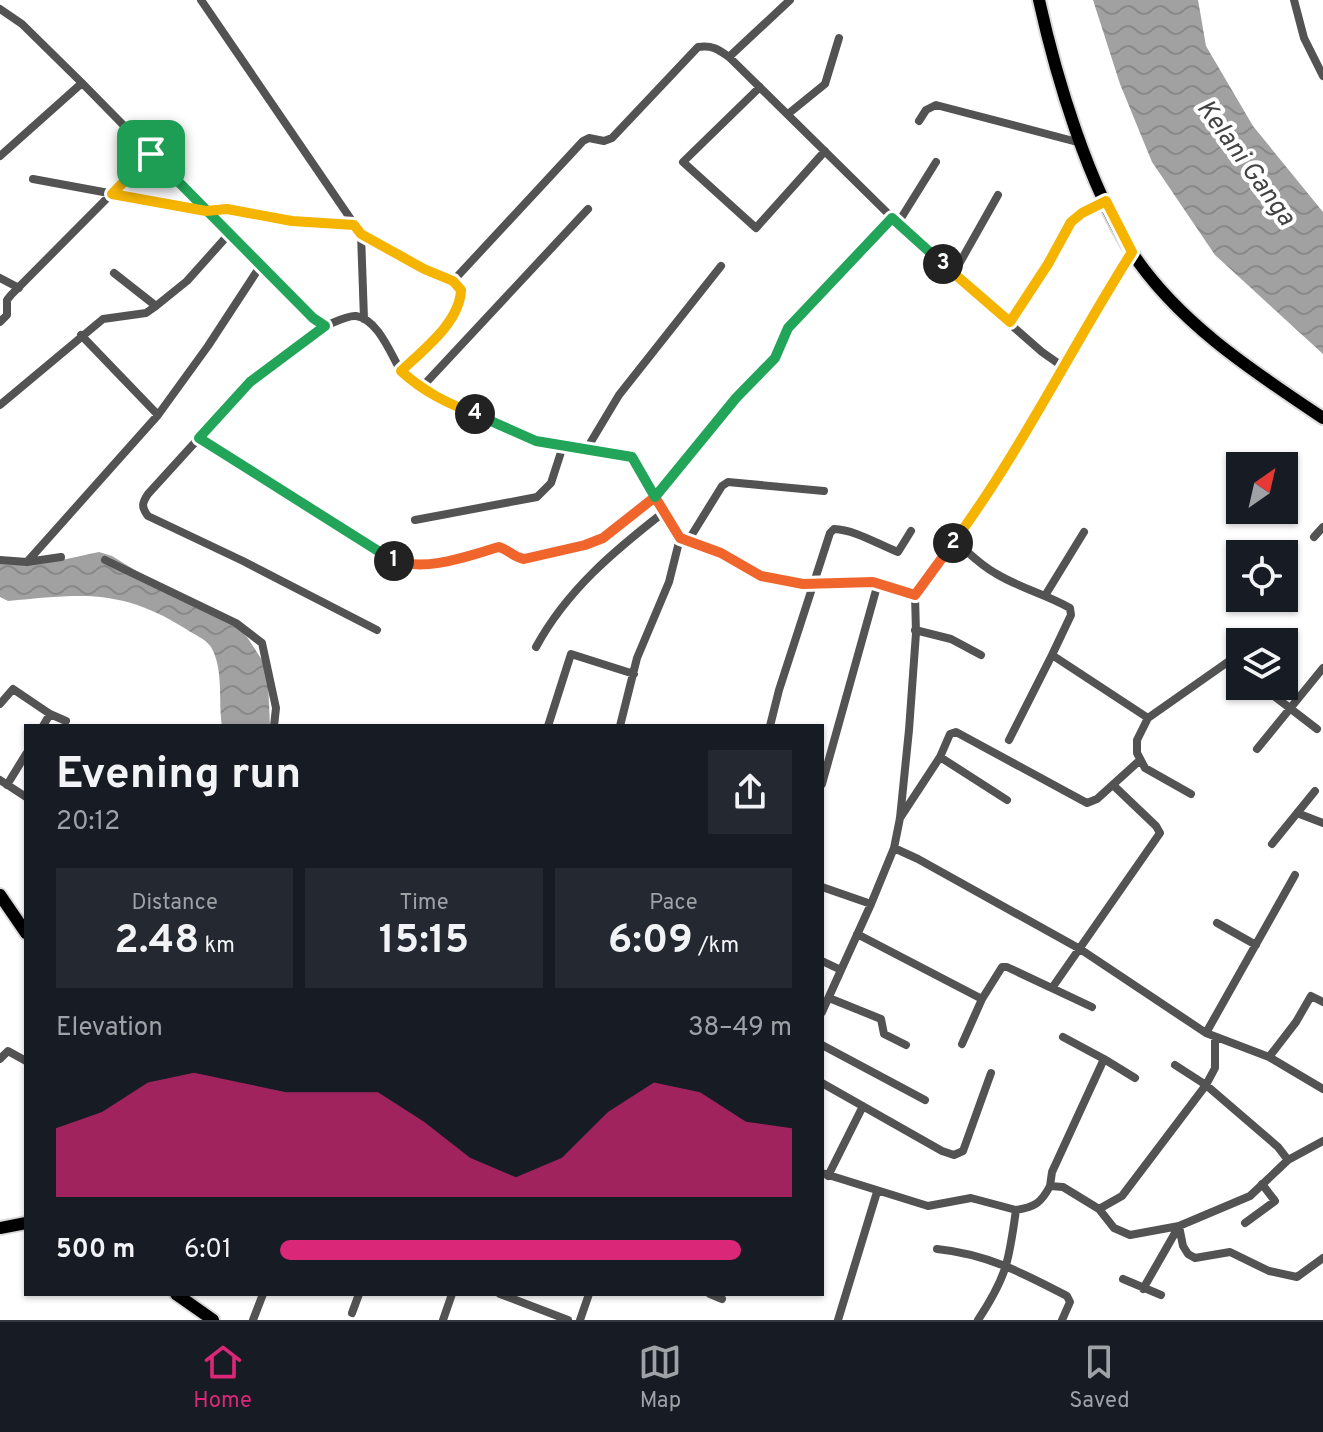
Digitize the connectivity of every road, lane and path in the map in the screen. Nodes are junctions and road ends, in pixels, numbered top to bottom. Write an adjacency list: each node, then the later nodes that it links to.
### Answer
1 (201, 0): 25 (street)
2 (790, 0): 7 (street)
3 (1039, 0): 13 (main road)
4 (1294, 0): 8 (street)
5 (0, 9): 9 (street)
6 (839, 38): 11 (street)
7 (729, 57): 10 (street); 34 (street)
8 (1323, 76)
9 (82, 83): 15 (street); 16 (street)
10 (760, 87): 11 (street); 14 (street)
11 (788, 114): 14 (street)
12 (919, 121): 13 (street)
13 (1081, 143): 21 (main road)
14 (825, 151): 24 (street)
15 (151, 154): 19 (street); 23 (street)
16 (0, 156)
17 (936, 162): 24 (street)
18 (33, 179): 19 (street)
19 (112, 194): 23 (street); 35 (street)
20 (998, 195): 32 (street)
21 (1106, 201): 28 (main road); 39 (street)
22 (588, 209): 44 (street)
23 (206, 211): 25 (street); 26 (street)
24 (895, 220): 32 (street); 52 (street)
25 (354, 225): 27 (street)
26 (229, 234): 29 (street); 36 (street)
27 (361, 234): 34 (street); 37 (street)
28 (1132, 252): 42 (street); 47 (main road)
29 (261, 265): 40 (street); 46 (street)
30 (721, 266): 50 (street)
31 (114, 273): 36 (street)
32 (954, 273): 39 (street)
33 (0, 278): 35 (street)
34 (453, 281): 43 (street)
35 (19, 288): 38 (street)
36 (156, 306): 41 (street)
37 (364, 319): 40 (street); 43 (street)
38 (0, 322)
39 (1010, 322): 42 (street)
40 (325, 326): 48 (street)
41 (81, 335): 45 (street); 46 (street)
42 (1062, 366): 60 (street)
43 (401, 371): 44 (street)
44 (421, 388): 49 (street)
45 (0, 405)
46 (158, 415): 64 (street)
47 (1323, 418)
48 (199, 438): 52 (street); 69 (street)
49 (563, 446): 50 (street); 54 (street)
50 (586, 450): 52 (street)
51 (824, 491): 59 (street)
52 (655, 497): 53 (street)
53 (664, 512): 59 (street); 71 (street)
54 (415, 520)
55 (1323, 527): 58 (street)
56 (911, 531): 66 (street)
57 (1084, 532): 67 (street)
58 (1314, 537)
59 (684, 539): 66 (street); 76 (street)
60 (955, 541): 67 (street); 68 (street)
61 (61, 557): 64 (street)
62 (0, 560): 64 (street)
63 (105, 560): 84 (street)
64 (27, 562)
65 (878, 583): 66 (street); 68 (street); 94 (street)
66 (812, 585): 87 (street)
67 (1046, 594): 73 (street)
68 (915, 595): 70 (street)
69 (377, 630)
70 (915, 630): 72 (street); 102 (street)
71 (536, 647)
72 (981, 655)
73 (1052, 655): 81 (street); 89 (street)
74 (1226, 663): 81 (street)
75 (1323, 668): 79 (street)
76 (634, 674): 85 (street); 86 (street)
77 (1279, 700): 79 (street)
78 (0, 704): 80 (street)
79 (1290, 708): 88 (street); 90 (street)
80 (50, 714): 82 (street); 83 (street)
81 (1148, 718): 93 (street)
82 (66, 721)
83 (44, 724)
84 (274, 724)
85 (549, 724)
86 (621, 724)
87 (771, 724)
88 (1317, 729)
89 (1009, 740)
90 (1257, 749)
91 (24, 757): 95 (street)
92 (940, 757): 96 (street); 100 (street); 102 (street)
93 (1139, 761): 96 (street); 98 (street)
94 (824, 777)
95 (4, 782): 99 (street)
96 (1113, 785): 114 (street)
97 (1315, 791): 101 (street)
98 (1191, 794)
99 (24, 796)
100 (1007, 800)
101 (1297, 813): 103 (street); 104 (street)
102 (900, 818): 105 (street)
103 (1323, 823)
104 (1272, 844)
105 (894, 848): 109 (street); 114 (street)
106 (1295, 875): 113 (street)
107 (824, 888): 109 (street)
108 (0, 895): 111 (main road)
109 (871, 904): 112 (street)
110 (1217, 923): 113 (street)
111 (24, 930)
112 (857, 934): 116 (street); 119 (street)
113 (1256, 945): 123 (street)
114 (1080, 949): 117 (street); 123 (street)
115 (824, 962): 116 (street)
116 (841, 970): 118 (street)
117 (1052, 988): 119 (street); 121 (street)
118 (829, 998): 122 (street); 126 (street)
119 (982, 999): 125 (street)
120 (1323, 1002): 128 (street)
121 (1092, 1007)
122 (824, 1008)
123 (1210, 1035): 128 (street); 136 (street)
124 (1063, 1037): 130 (street)
125 (962, 1044)
126 (906, 1045)
127 (824, 1046): 138 (street)
128 (1269, 1057): 137 (street)
129 (0, 1059): 131 (street)
130 (1104, 1059): 134 (street); 144 (street)
131 (24, 1060)
132 (1175, 1065): 136 (street)
133 (991, 1073): 139 (street)
134 (1135, 1078)
135 (824, 1084): 139 (street)
136 (1206, 1085): 141 (street); 146 (street)
137 (1323, 1089)
138 (925, 1100)
139 (863, 1106): 142 (street)
140 (1323, 1141): 141 (street)
141 (1288, 1160): 143 (street)
142 (825, 1175): 145 (street)
143 (1262, 1184): 149 (street); 150 (street)
144 (1050, 1186): 146 (street); 147 (street)
145 (877, 1192): 147 (street); 174 (street)
146 (1099, 1209): 150 (street)
147 (1016, 1210): 154 (street)
148 (24, 1223): 151 (main road)
149 (1245, 1223)
150 (1179, 1226): 153 (street); 156 (street)
151 (0, 1228)
152 (937, 1249): 154 (street)
153 (1323, 1258)
154 (1008, 1265): 175 (street); 176 (street)
155 (1123, 1279): 156 (street)
156 (1143, 1289): 157 (street)
157 (1161, 1295)
158 (179, 1296): 168 (main road)
159 (262, 1296): 169 (street)
160 (358, 1296): 167 (street)
161 (451, 1296): 170 (street)
162 (588, 1296): 173 (street)
163 (715, 1296): 165 (street)
164 (525, 1298): 166 (street)
165 (722, 1299)
166 (539, 1309): 171 (street); 172 (street)
167 (352, 1313)
168 (213, 1320)
169 (253, 1320)
170 (443, 1320)
171 (534, 1320)
172 (568, 1320)
173 (580, 1320)
174 (838, 1320)
175 (978, 1320)
176 (1062, 1320)

